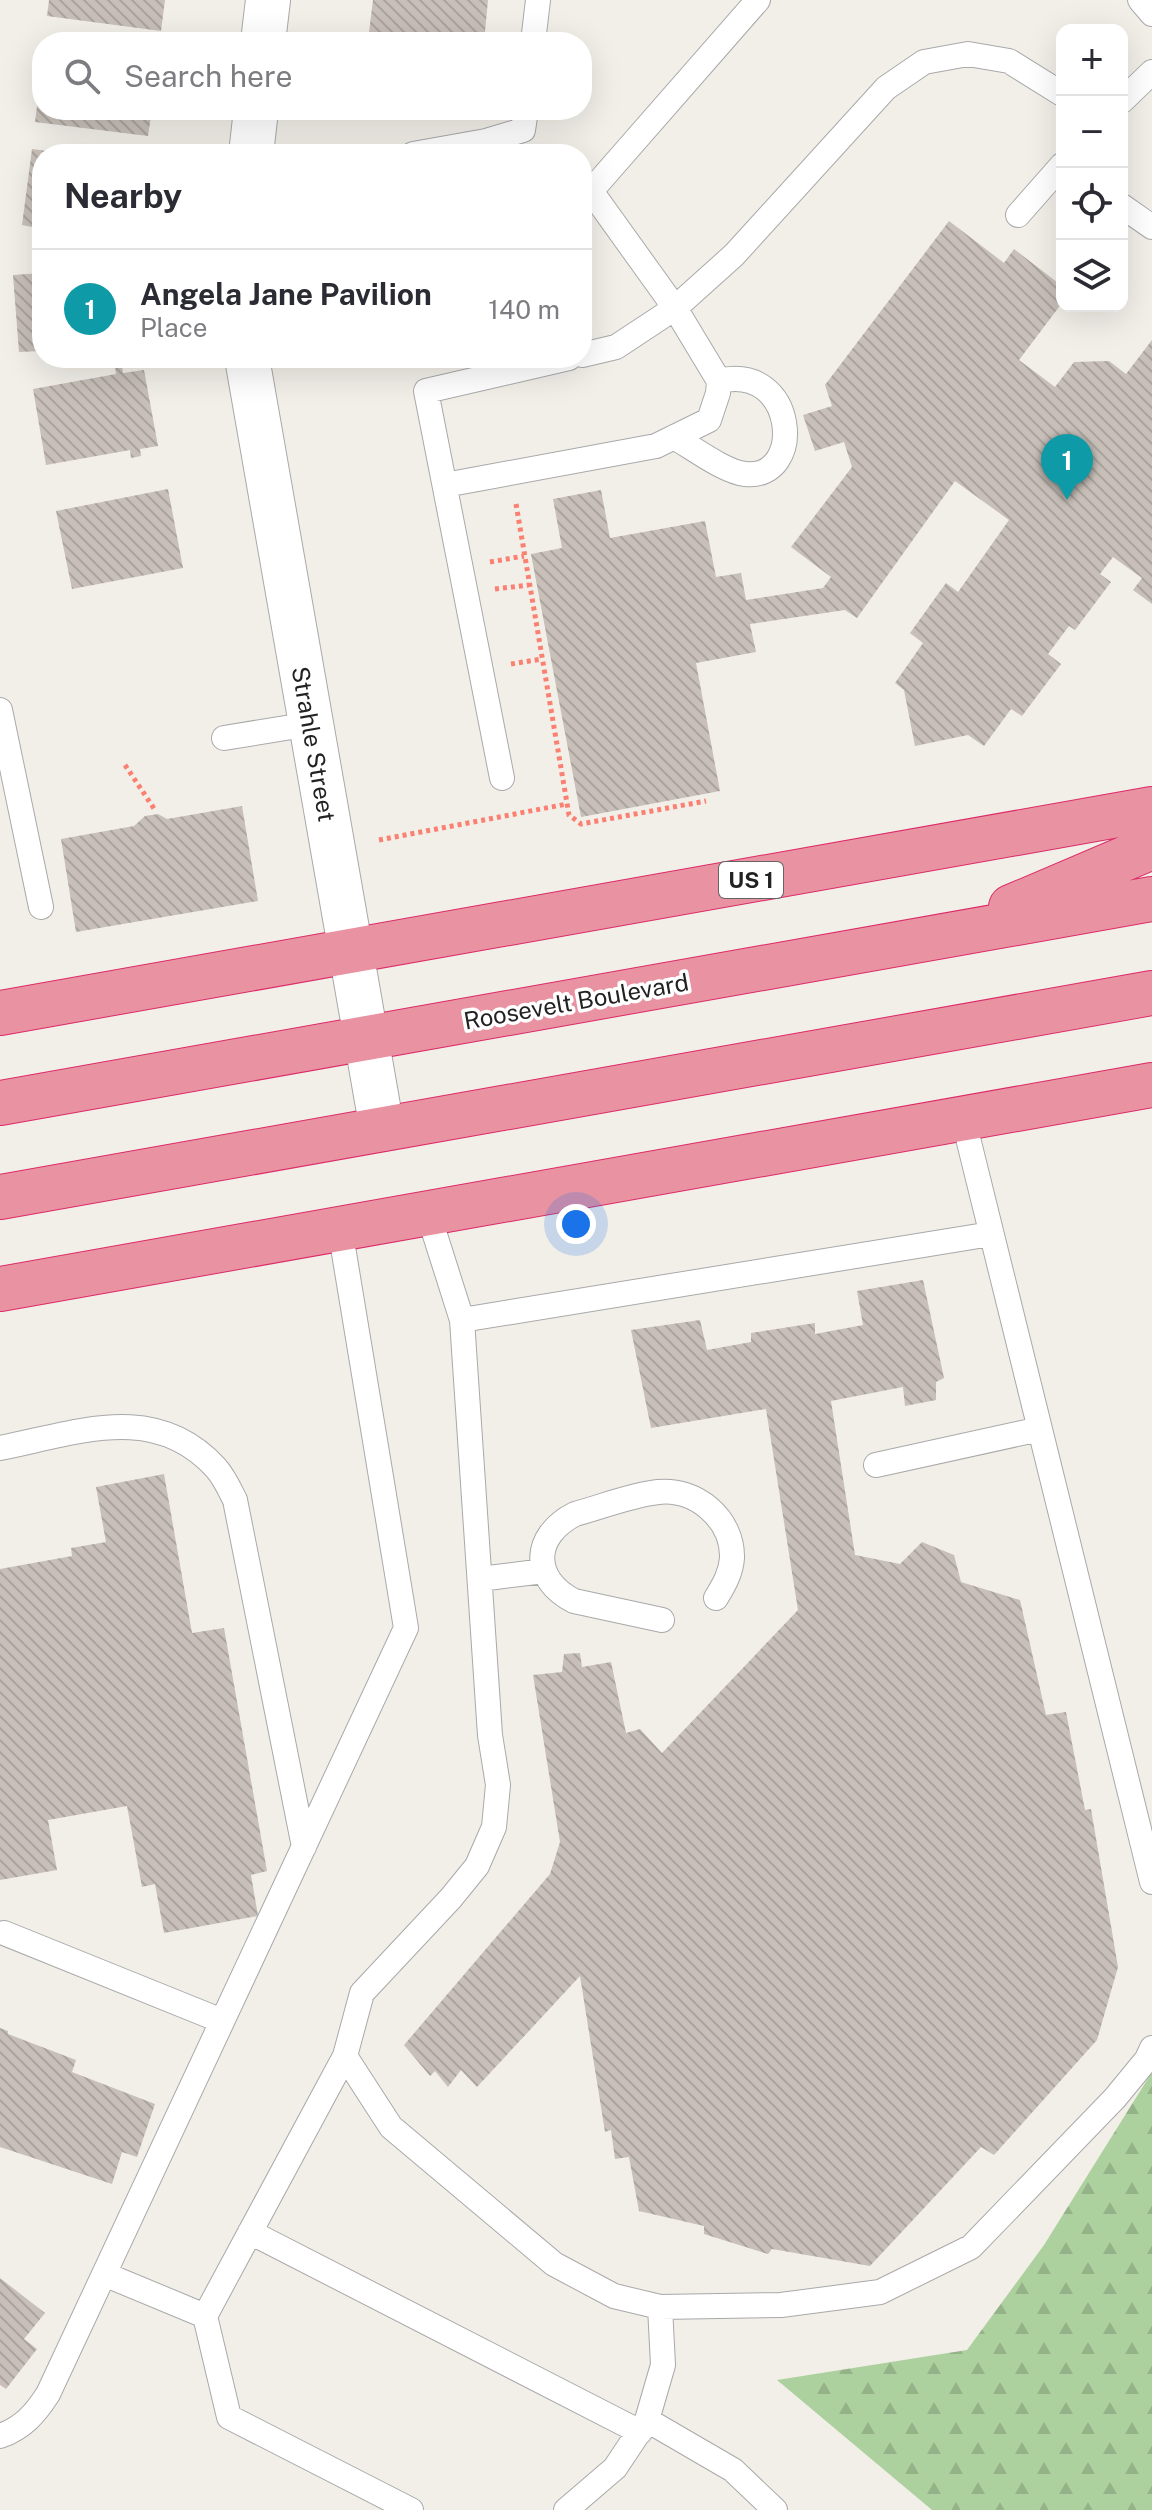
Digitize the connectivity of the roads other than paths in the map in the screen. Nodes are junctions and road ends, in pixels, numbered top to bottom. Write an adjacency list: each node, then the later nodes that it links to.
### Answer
1 (268, 0): 6 (street)
2 (538, 0): 7 (lane)
3 (758, 0): 16 (lane)
4 (1140, 0): 5 (lane)
5 (1152, 14)
6 (264, 32)
7 (534, 32)
8 (1152, 72): 10 (lane)
9 (1056, 90): 21 (lane)
10 (1127, 96)
11 (255, 120): 13 (street)
12 (524, 120): 14 (lane)
13 (252, 144)
14 (469, 144)
15 (1059, 168): 19 (lane)
16 (592, 186)
17 (592, 201): 21 (lane)
18 (1128, 210): 20 (lane)
19 (1018, 215)
20 (1152, 227)
21 (675, 308): 22 (lane); 25 (lane)
22 (592, 353)
23 (249, 368): 29 (street, Strahle Street)
24 (526, 368): 27 (lane)
25 (719, 381): 26 (lane); 26 (lane)
26 (674, 437): 27 (lane)
27 (445, 485): 31 (lane)
28 (0, 710): 35 (lane)
29 (310, 724): 30 (lane); 37 (street, Strahle Street)
30 (224, 738)
31 (502, 778)
32 (1152, 809): 37 (highway, US 1)
33 (1152, 847): 36 (highway)
34 (1152, 899): 36 (highway, Roosevelt Boulevard)
35 (41, 907)
36 (942, 936): 40 (highway, Roosevelt Boulevard)
37 (350, 951): 39 (highway, US 1); 40 (street, Strahle Street)
38 (1152, 993): 44 (highway)
39 (0, 1013)
40 (366, 1039): 42 (highway, Roosevelt Boulevard); 44 (street, Strahle Street)
41 (1152, 1085): 43 (highway)
42 (0, 1103)
43 (963, 1118): 46 (highway); 48 (lane)
44 (382, 1129): 45 (highway)
45 (0, 1197)
46 (428, 1213): 47 (highway); 50 (lane)
47 (340, 1229): 49 (highway); 58 (lane)
48 (991, 1234): 50 (lane); 51 (lane)
49 (0, 1289)
50 (462, 1320): 55 (lane)
51 (1040, 1429): 53 (lane); 59 (lane)
52 (0, 1448): 58 (lane)
53 (876, 1465)
54 (544, 1571): 55 (lane); 56 (lane); 57 (lane)
55 (480, 1579): 63 (lane)
56 (716, 1598)
57 (662, 1620)
58 (304, 1847): 61 (lane)
59 (1152, 1882)
60 (4, 1933): 61 (lane)
61 (222, 2021): 65 (lane)
62 (1152, 2048): 66 (lane)
63 (345, 2056): 64 (lane); 66 (lane)
64 (250, 2232): 67 (lane); 68 (lane)
65 (104, 2274): 67 (lane); 69 (lane)
66 (660, 2307): 68 (lane)
67 (205, 2316): 70 (lane)
68 (643, 2426): 71 (lane); 72 (lane)
69 (0, 2436)
70 (411, 2510)
71 (566, 2510)
72 (775, 2510)

